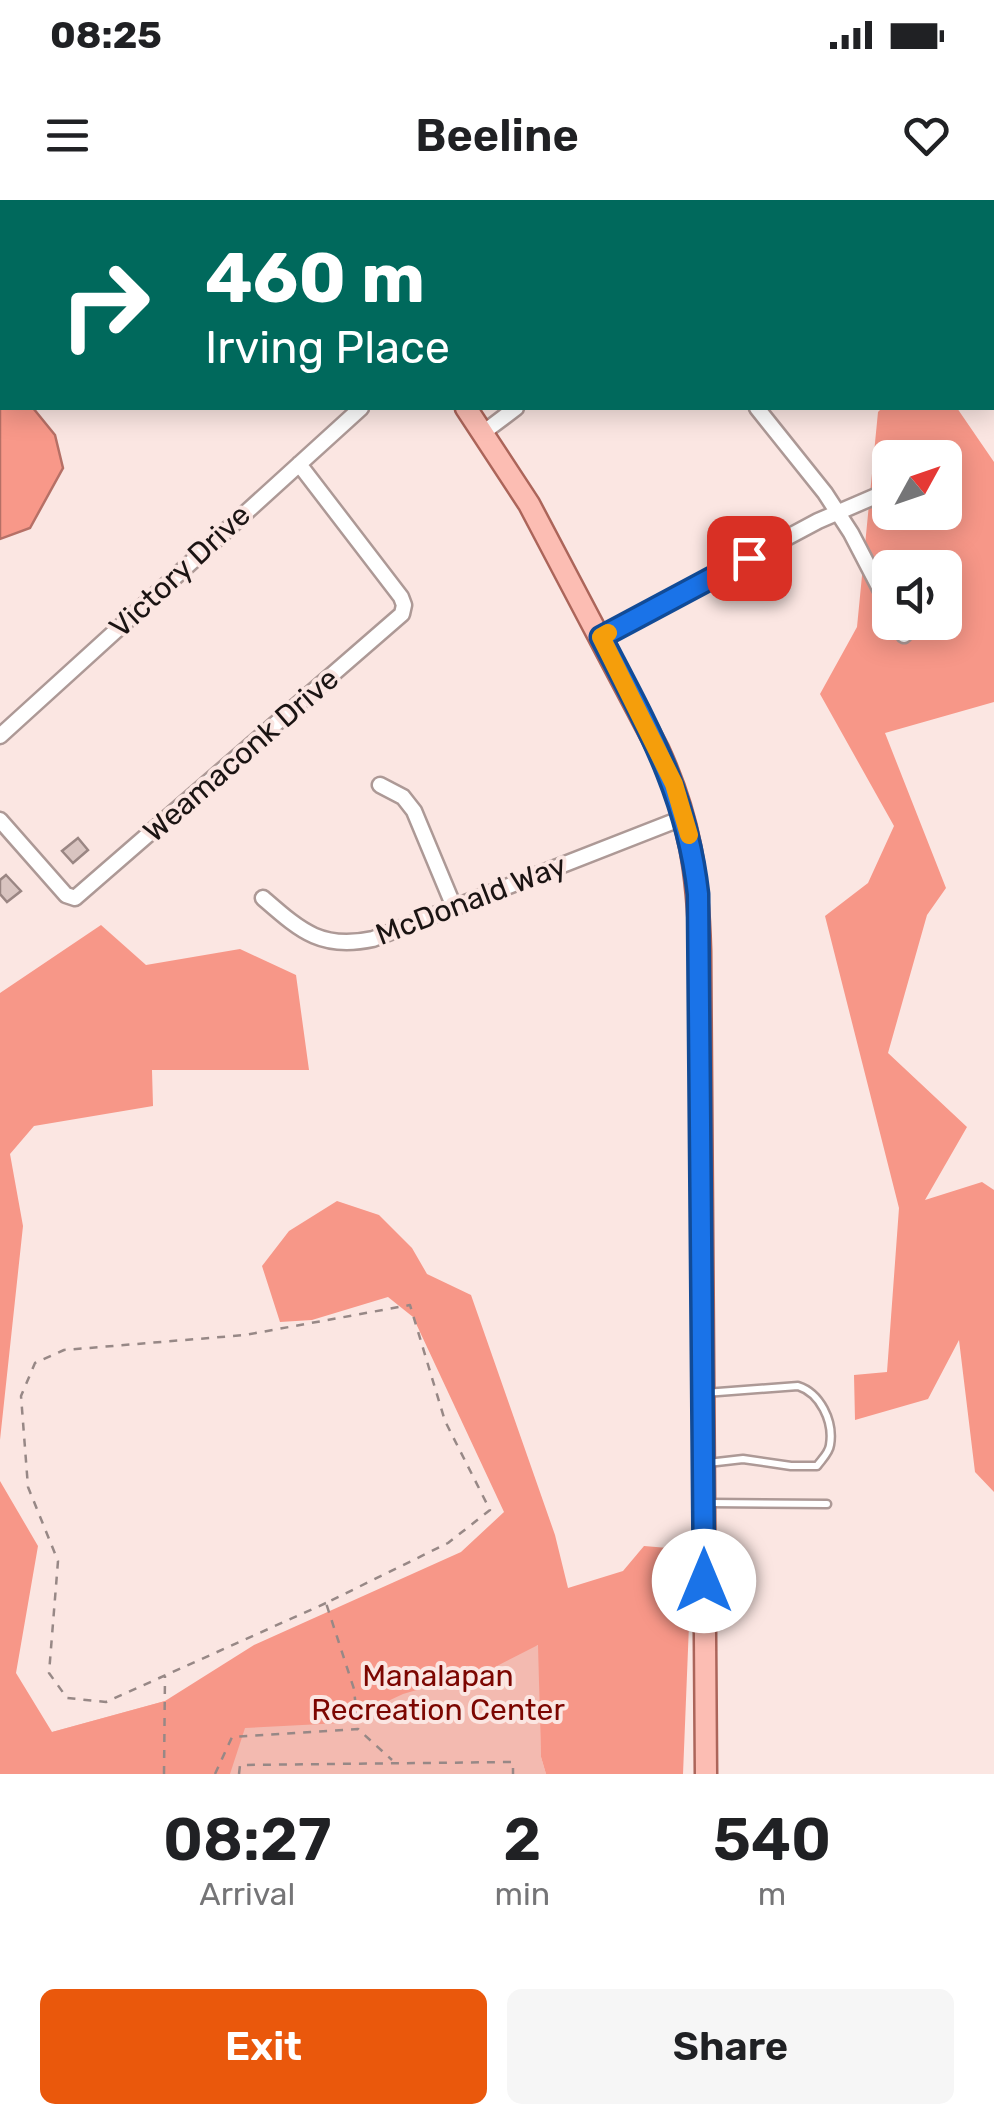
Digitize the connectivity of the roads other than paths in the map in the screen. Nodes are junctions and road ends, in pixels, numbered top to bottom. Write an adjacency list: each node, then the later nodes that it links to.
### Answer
1 (359, 410): 6 (street, Victory Drive)
2 (468, 410): 5 (main road)
3 (513, 410): 5 (street)
4 (759, 410): 8 (street)
5 (484, 432): 10 (main road)
6 (299, 464): 11 (street, Victory Drive); 14 (street, Weamaconk Drive)
7 (872, 498): 8 (street)
8 (838, 513): 9 (street); 10 (street)
9 (872, 575)
10 (601, 637): 13 (main road)
11 (0, 736)
12 (380, 785): 16 (street)
13 (685, 817): 16 (street, McDonald Way); 17 (main road)
14 (0, 820)
15 (263, 898): 16 (street, McDonald Way)
16 (454, 907)
17 (703, 1393): 18 (main road); 18 (lane)
18 (704, 1463): 19 (main road)
19 (704, 1503): 20 (lane); 21 (main road)
20 (827, 1504)
21 (706, 1774)

